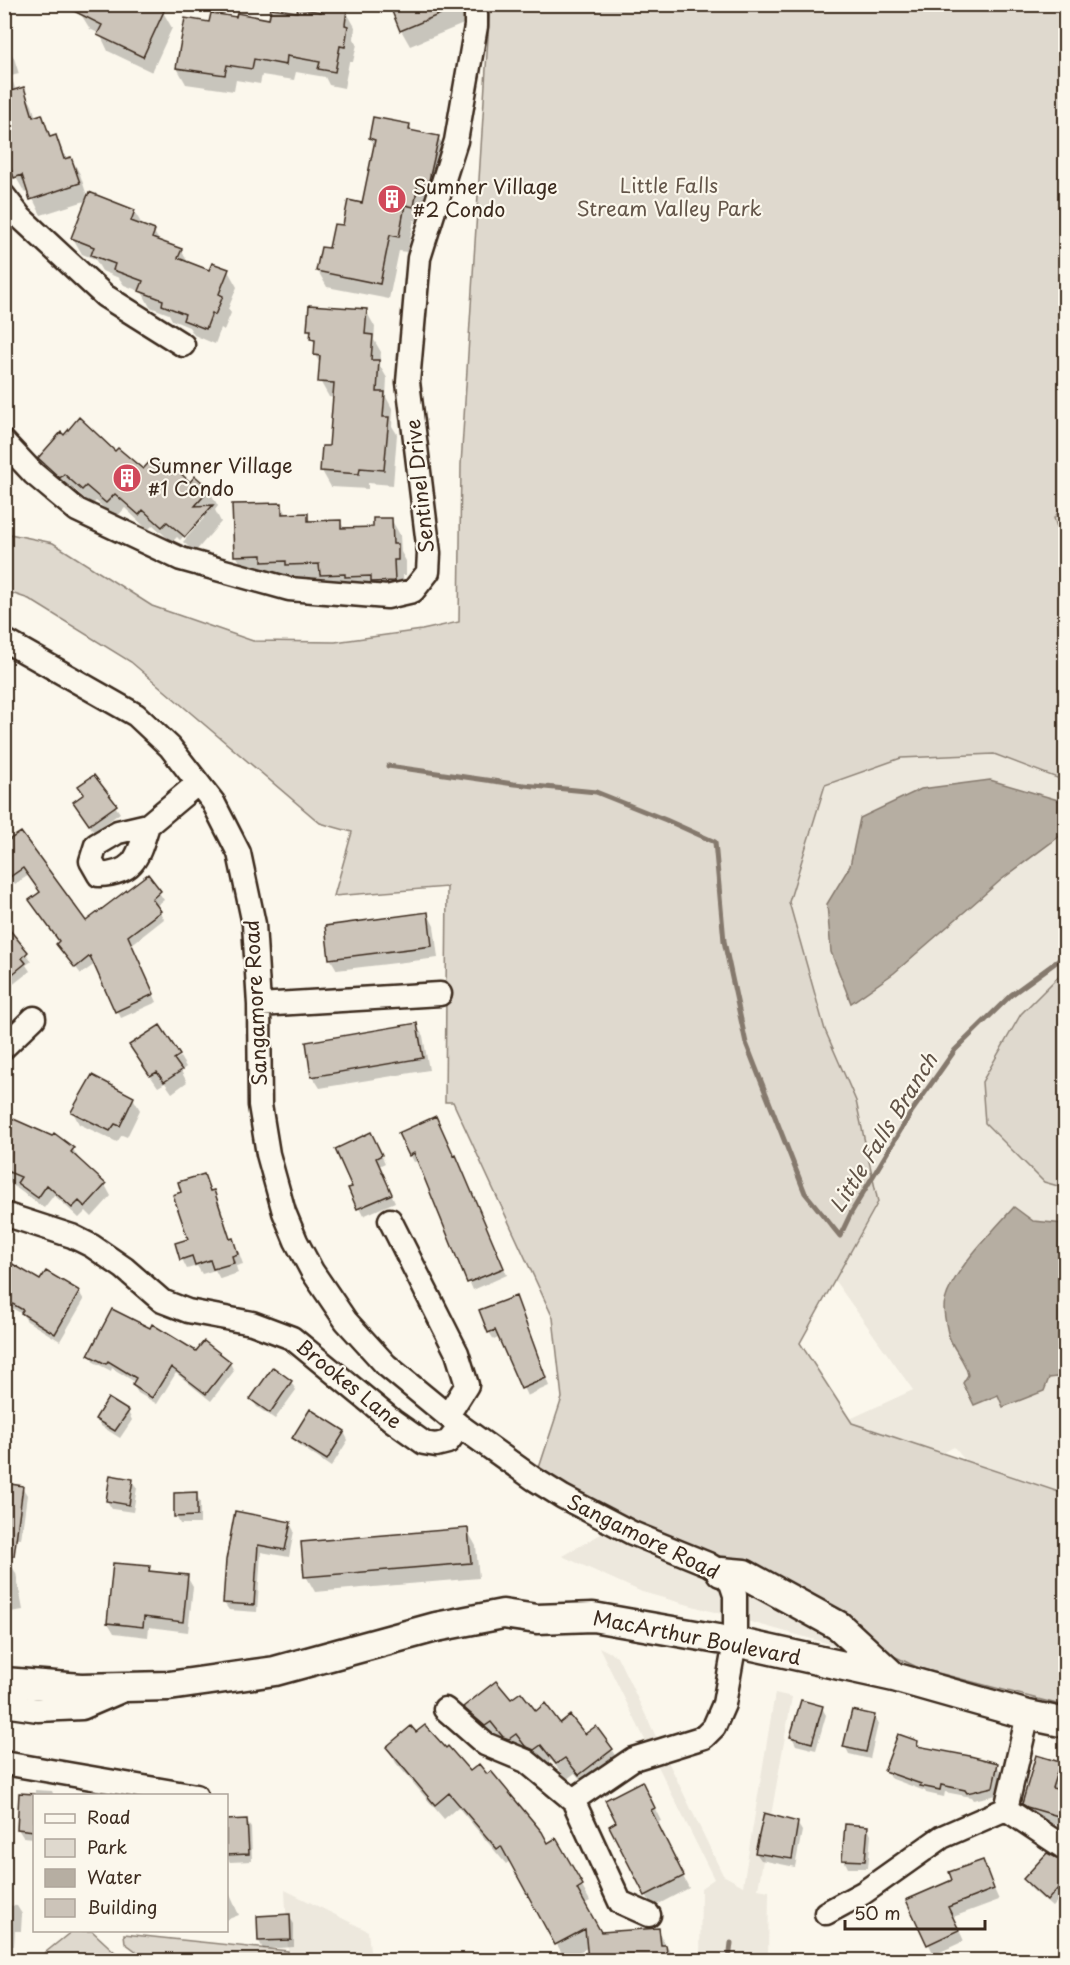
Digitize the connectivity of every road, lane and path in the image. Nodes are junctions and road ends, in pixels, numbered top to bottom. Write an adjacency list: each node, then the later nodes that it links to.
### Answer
1 (476, 4): 4 (street, Sentinel Drive)
2 (4, 196): 3 (street)
3 (183, 345)
4 (4, 442)
5 (4, 640): 6 (street, Sangamore Road)
6 (198, 783): 7 (street); 9 (street, Sangamore Road)
7 (148, 825)
8 (441, 994): 9 (street)
9 (259, 1005): 14 (street, Sangamore Road)
10 (34, 1018): 11 (street)
11 (4, 1047)
12 (4, 1214): 14 (street, Brookes Lane)
13 (390, 1220): 14 (street)
14 (454, 1421): 15 (street, Sangamore Road)
15 (721, 1572): 16 (street, Sangamore Road); 17 (main road)
16 (735, 1642): 17 (main road, MacArthur Boulevard); 19 (main road, MacArthur Boulevard); 26 (street, Sangamore Road)
17 (894, 1677): 22 (main road, MacArthur Boulevard)
18 (4, 1682): 19 (main road, MacArthur Boulevard)
19 (131, 1687): 20 (street)
20 (4, 1705)
21 (446, 1709): 26 (street)
22 (1028, 1715): 23 (main road, MacArthur Boulevard); 27 (street)
23 (1065, 1723)
24 (4, 1763): 25 (street)
25 (184, 1794)
26 (573, 1800): 30 (street)
27 (1006, 1809): 28 (street); 29 (street)
28 (1065, 1849)
29 (826, 1913)
30 (649, 1915)

